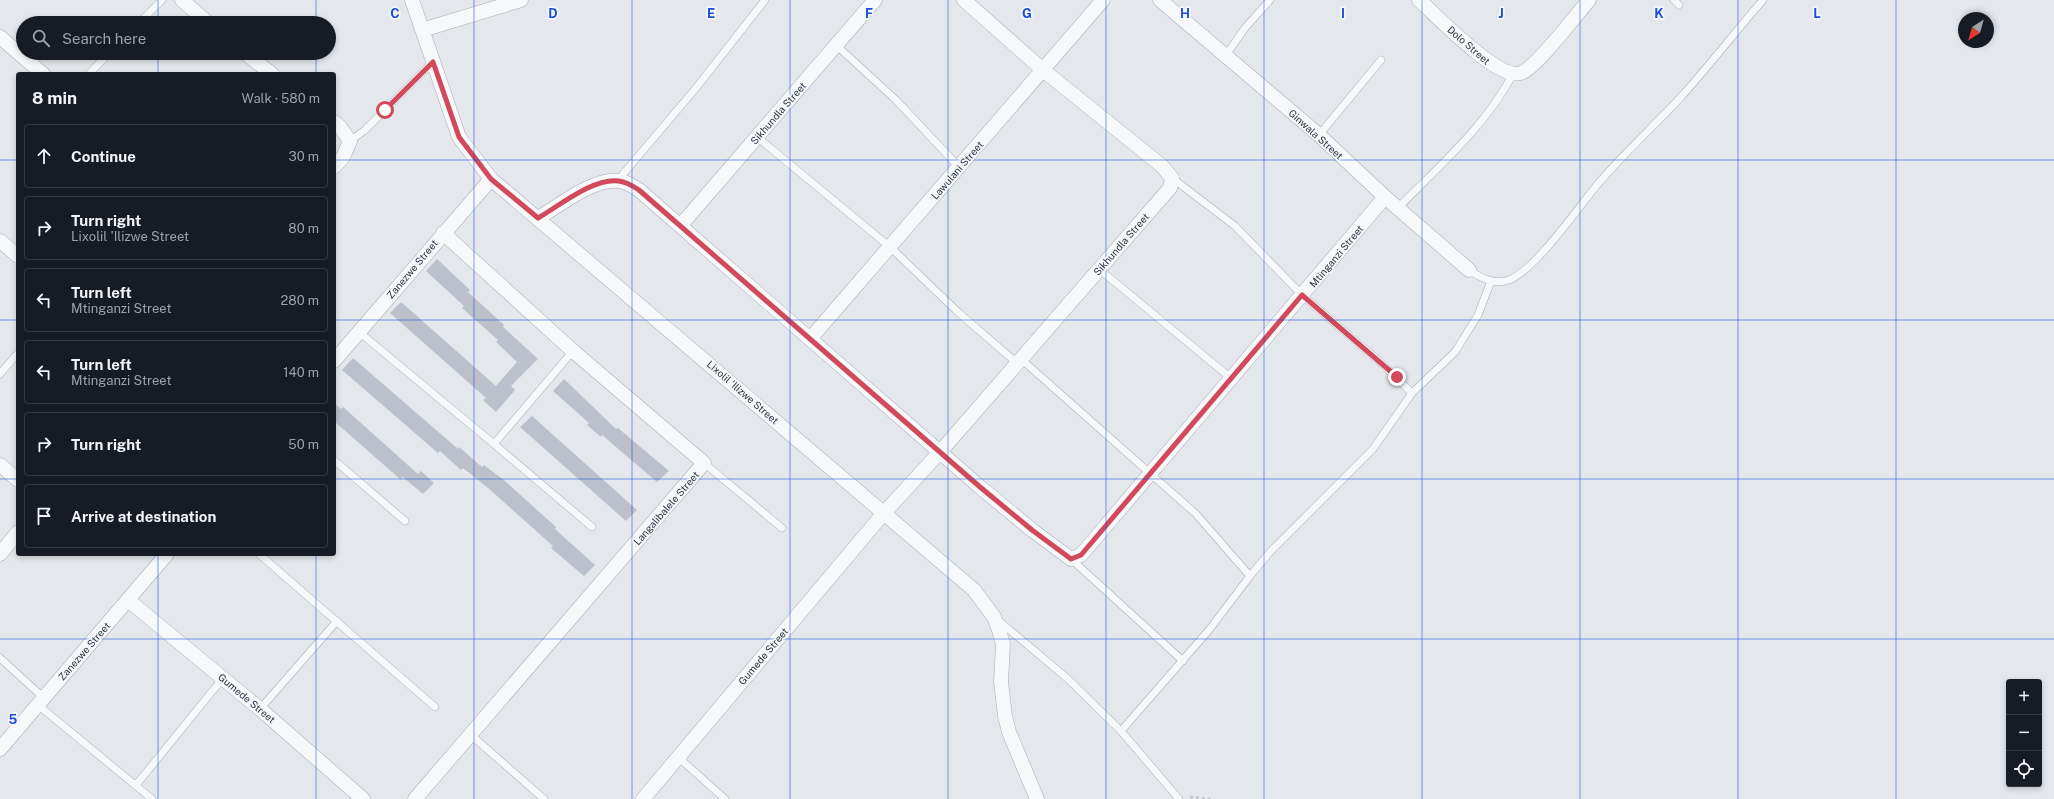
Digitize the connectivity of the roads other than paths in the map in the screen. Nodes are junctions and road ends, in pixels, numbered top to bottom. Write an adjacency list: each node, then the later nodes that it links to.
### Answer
1 (162, 0): 14 (lane)
2 (182, 0): 15 (street)
3 (412, 0): 16 (street, Lixolil 'Ilizwe Street)
4 (521, 0): 16 (street)
5 (765, 0): 39 (lane)
6 (875, 0): 18 (street, Sikhundla Street)
7 (964, 0): 26 (street)
8 (1103, 0): 26 (street, Lawulani Street)
9 (1160, 0): 20 (street, Ginwala Street)
10 (1270, 0): 20 (lane)
11 (1589, 0): 30 (street)
12 (1763, 0): 50 (lane)
13 (1427, 2): 30 (street, Dolo Street)
14 (146, 16)
15 (200, 16)
16 (422, 30): 25 (street, Lixolil 'Ilizwe Street)
17 (0, 37): 19 (street)
18 (836, 45): 33 (street, Sikhundla Street); 36 (lane)
19 (16, 51)
20 (1226, 55): 32 (street, Ginwala Street)
21 (27, 60): 27 (street)
22 (102, 60): 28 (lane)
23 (254, 60): 29 (street)
24 (1381, 60): 32 (lane)
25 (433, 62): 34 (lane); 38 (street, Lixolil 'Ilizwe Street)
26 (1043, 70): 36 (street, Lawulani Street); 37 (street)
27 (41, 72)
28 (91, 72)
29 (269, 72)
30 (1513, 74): 41 (lane)
31 (336, 124): 34 (street)
32 (1319, 135): 40 (street, Ginwala Street)
33 (757, 137): 43 (street, Sikhundla Street); 46 (lane)
34 (350, 140): 35 (street)
35 (336, 165)
36 (959, 167): 46 (street, Lawulani Street)
37 (1172, 178): 48 (street, Sikhundla Street); 51 (lane)
38 (491, 179): 42 (street, Lixolil 'Ilizwe Street); 44 (street, Zanezwe Street)
39 (618, 180): 42 (street); 43 (street)
40 (1386, 197): 41 (street, Ginwala Street); 51 (street, Mtinganzi Street)
41 (1398, 208): 49 (street, Ginwala Street)
42 (538, 218): 68 (street, Lixolil 'Ilizwe Street)
43 (680, 225): 53 (street)
44 (443, 233): 52 (street, Zanezwe Street); 54 (street, Langalibalele Street)
45 (0, 241): 47 (street)
46 (890, 246): 53 (street, Lawulani Street); 57 (lane)
47 (16, 254)
48 (1099, 270): 57 (street, Sikhundla Street); 59 (lane)
49 (1469, 270): 50 (lane)
50 (1492, 281): 60 (lane)
51 (1302, 295): 59 (street, Mtinganzi Street); 60 (lane)
52 (359, 332): 56 (street, Zanezwe Street); 61 (lane)
53 (810, 339): 62 (street)
54 (572, 351): 61 (lane); 64 (street, Langalibalele Street)
55 (16, 354): 58 (lane)
56 (336, 359)
57 (1019, 361): 62 (street, Sikhundla Street); 66 (lane)
58 (0, 374)
59 (1232, 379): 66 (street, Mtinganzi Street)
60 (1412, 393): 77 (lane)
61 (494, 444): 70 (lane)
62 (940, 452): 68 (street, Sikhundla Street); 76 (street)
63 (336, 462): 69 (lane)
64 (704, 463): 71 (lane); 88 (street, Langalibalele Street)
65 (0, 465): 67 (street)
66 (1151, 473): 76 (street, Mtinganzi Street); 77 (lane)
67 (16, 478)
68 (884, 514): 79 (street, Lixolil 'Ilizwe Street); 90 (street, Gumede Street)
69 (405, 521)
70 (592, 527)
71 (782, 528)
72 (16, 534): 73 (street)
73 (0, 554)
74 (165, 556): 78 (street, Zanezwe Street)
75 (261, 556): 80 (lane)
76 (1071, 559): 82 (lane)
77 (1250, 576): 82 (lane)
78 (128, 600): 83 (street, Gumede Street); 84 (street, Zanezwe Street)
79 (994, 617): 87 (lane); 99 (street, Lixolil 'Ilizwe Street)
80 (337, 621): 85 (lane); 86 (lane)
81 (0, 658): 84 (lane)
82 (1183, 661): 87 (lane)
83 (223, 678): 86 (street, Gumede Street); 91 (lane)
84 (41, 701): 89 (street, Zanezwe Street); 91 (lane)
85 (435, 707)
86 (260, 709): 94 (street, Gumede Street)
87 (1121, 731): 92 (lane)
88 (471, 735): 95 (street, Langalibalele Street); 96 (lane)
89 (0, 749)
90 (678, 757): 97 (street, Gumede Street); 98 (lane)
91 (136, 785): 93 (lane)
92 (1178, 798)
93 (152, 799)
94 (362, 799)
95 (415, 799)
96 (544, 799)
97 (643, 799)
98 (725, 799)
99 (1037, 799)

